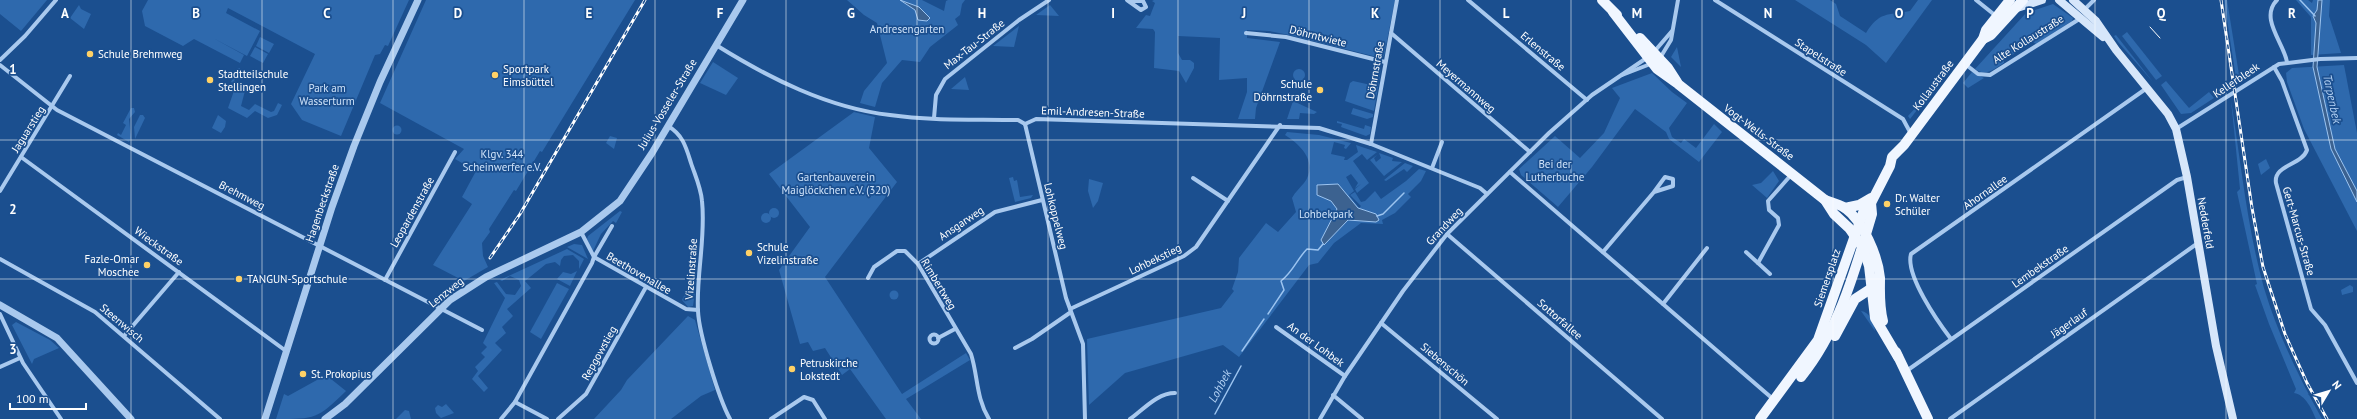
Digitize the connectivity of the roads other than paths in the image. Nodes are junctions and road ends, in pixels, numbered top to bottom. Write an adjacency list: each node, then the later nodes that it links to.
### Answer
1 (56, 0): 29 (street)
2 (418, 0): 70 (street, Hagenbeckstraße)
3 (743, 0): 25 (street, Julius-Vosseler-Straße)
4 (1049, 0): 40 (street, Max-Tau-Straße)
5 (1397, 0): 23 (street, Döhrnstraße)
6 (1468, 0): 38 (street, Erlenstraße)
7 (1602, 0): 27 (main road)
8 (1678, 0): 21 (street)
9 (1715, 0): 45 (street, Stapelstraße)
10 (1976, 0): 20 (street)
11 (2023, 0): 17 (main road, Kollaustraße)
12 (2042, 0): 17 (main road)
13 (2059, 0): 19 (main road, Nedderfeld)
14 (2073, 0): 18 (main road, Nedderfeld)
15 (2094, 0): 18 (street, Alte Kollaustraße)
16 (2277, 0): 31 (street)
17 (2012, 5): 20 (main road, Kollaustraße); 24 (main road, Kollaustraße)
18 (2084, 5): 19 (main road, Alte Kollaustraße); 26 (main road, Nedderfeld)
19 (2077, 15): 26 (main road, Nedderfeld); 32 (street, Alte Kollaustraße)
20 (1997, 16): 24 (main road, Kollaustraße)
21 (1672, 30): 27 (street); 27 (street)
22 (1246, 33): 30 (street, Döhrntwiete)
23 (1391, 33): 30 (street, Döhrnstraße); 49 (street, Meyermannweg)
24 (1983, 39): 32 (main road, Kollaustraße)
25 (716, 46): 40 (street, Emil-Andresen-Straße); 43 (street, Julius-Vosseler-Straße)
26 (2116, 50): 37 (main road, Nedderfeld)
27 (1653, 58): 36 (street, Grandweg); 36 (street, Grandweg); 53 (main road, Vogt-Wells-Straße)
28 (2357, 58): 31 (street, Kellerbleek)
29 (0, 60)
30 (1385, 62): 47 (street, Döhrnstraße)
31 (2287, 62): 34 (street, Kellerbleek)
32 (1964, 64): 45 (main road, Kollaustraße)
33 (0, 65): 39 (street, Brehmweg)
34 (2274, 67): 44 (street, Kellerbleek); 111 (street, Gert-Marcus-Straße)
35 (70, 76): 39 (street, Jaguarstieg)
36 (1618, 76): 38 (street, Grandweg)
37 (2147, 88): 44 (main road, Nedderfeld); 102 (street, Ahornallee)
38 (1587, 100): 49 (street, Grandweg)
39 (52, 107): 50 (street, Jaguarstieg); 70 (street, Brehmweg)
40 (934, 118): 41 (street, Emil-Andresen-Straße)
41 (1025, 124): 42 (street, Emil-Andresen-Straße); 60 (street, Lohkoppelweg)
42 (1280, 125): 47 (street, Emil-Andresen-Straße); 62 (street, Lohbekstieg)
43 (668, 126): 64 (street, Julius-Vosseler-Straße); 92 (street, Vizelinstraße)
44 (2176, 129): 54 (main road, Nedderfeld)
45 (1911, 134): 59 (main road, Kollaustraße)
46 (1442, 142): 51 (street)
47 (1371, 144): 51 (street, Emil-Andresen-Straße)
48 (455, 152): 84 (street, Leopardenstraße)
49 (1530, 152): 52 (street, Grandweg)
50 (21, 156): 56 (street, Jaguarstieg); 79 (street, Wieckstraße)
51 (1432, 168): 58 (street, Emil-Andresen-Straße)
52 (1510, 172): 58 (street, Grandweg); 73 (street)
53 (1793, 174): 61 (main road, Vogt-Wells-Straße); 77 (street)
54 (2187, 177): 69 (main road, Nedderfeld); 102 (street, Lembekstraße)
55 (1193, 178): 62 (street)
56 (0, 191)
57 (1654, 192): 57 (street); 73 (street)
58 (1487, 194): 68 (street, Grandweg)
59 (1873, 199): 63 (main road); 66 (main road, Kollaustraße)
60 (1042, 200): 78 (street, Ansgarweg); 93 (street, Lohkoppelweg)
61 (1825, 200): 63 (main road, Vogt-Wells-Straße); 66 (main road, Vogt-Wells-Straße)
62 (1228, 201): 93 (street, Lohbekstieg)
63 (1845, 208): 66 (main road, Vogt-Wells-Straße)
64 (604, 215): 67 (street, Lenzweg)
65 (612, 226): 75 (street)
66 (1859, 231): 72 (main road, Siemersplatz); 81 (main road, Siemersplatz); 83 (main road)
67 (581, 232): 75 (street); 91 (street, Lenzweg)
68 (1447, 234): 96 (street, Grandweg); 134 (street, Sottorfallee)
69 (2198, 242): 137 (street, Jägerlauf); 138 (main road, Nedderfeld)
70 (319, 245): 84 (street, Brehmweg); 105 (street, Hagenbeckstraße)
71 (1707, 248): 89 (street)
72 (1862, 248): 86 (main road); 87 (main road, Siemersplatz)
73 (1603, 252): 89 (street)
74 (1746, 252): 77 (street)
75 (594, 257): 85 (street, Beethovenallee); 115 (street)
76 (0, 259): 100 (street, Steenwisch)
77 (1758, 263): 80 (street)
78 (918, 264): 82 (street, Rimbertweg); 98 (street, Rimbertweg)
79 (179, 272): 100 (street); 105 (street, Wieckstraße)
80 (1770, 274)
81 (1841, 276): 87 (main road); 103 (main road, Siemersplatz)
82 (868, 278)
83 (1880, 278): 86 (main road); 106 (main road)
84 (385, 280): 91 (street, Brehmweg)
85 (646, 287): 92 (street, Beethovenallee); 124 (street, Repgowstieg)
86 (1872, 288): 88 (main road); 95 (main road)
87 (1848, 291): 88 (main road); 103 (main road, Siemersplatz)
88 (1855, 299): 95 (main road); 103 (main road)
89 (1663, 304): 114 (street)
90 (0, 305): 118 (street)
91 (442, 309): 99 (street, Brehmweg); 121 (street, Lenzweg)
92 (698, 310): 125 (street, Vizelinstraße)
93 (1070, 311): 104 (street); 129 (street, Lohkoppelweg)
94 (0, 314): 107 (street)
95 (1875, 315): 106 (main road)
96 (1381, 323): 110 (street, Grandweg); 133 (street, Siebenschön)
97 (1276, 327): 110 (street, An der Lohbek)
98 (955, 329): 101 (street); 128 (street, Rimbertweg)
99 (482, 330)
100 (124, 336): 119 (street, Steenwisch)
101 (938, 338)
102 (1951, 339): 109 (street, Lembekstraße)
103 (1819, 345): 114 (main road); 136 (main road)
104 (1015, 348)
105 (286, 351): 120 (street, Hagenbeckstraße)
106 (1898, 357): 109 (main road)
107 (20, 358): 108 (street); 117 (street)
108 (0, 367)
109 (1905, 372): 116 (main road)
110 (1345, 376): 113 (street, Grandweg)
111 (2357, 383)
112 (1175, 394): 130 (street)
113 (1333, 395): 131 (street, Grandweg); 132 (street)
114 (1775, 400): 135 (main road)
115 (515, 402): 122 (street); 123 (street)
116 (1925, 418)
117 (61, 419)
118 (131, 419)
119 (220, 419)
120 (265, 419)
121 (325, 419)
122 (501, 419)
123 (547, 419)
124 (558, 419)
125 (730, 419)
126 (771, 419): 127 (street)
127 (826, 419)
128 (988, 419)
129 (1085, 419)
130 (1130, 419)
131 (1320, 419)
132 (1362, 419)
133 (1497, 419)
134 (1662, 419)
135 (1760, 419)
136 (1766, 419)
137 (1950, 419)
138 (2233, 419)

